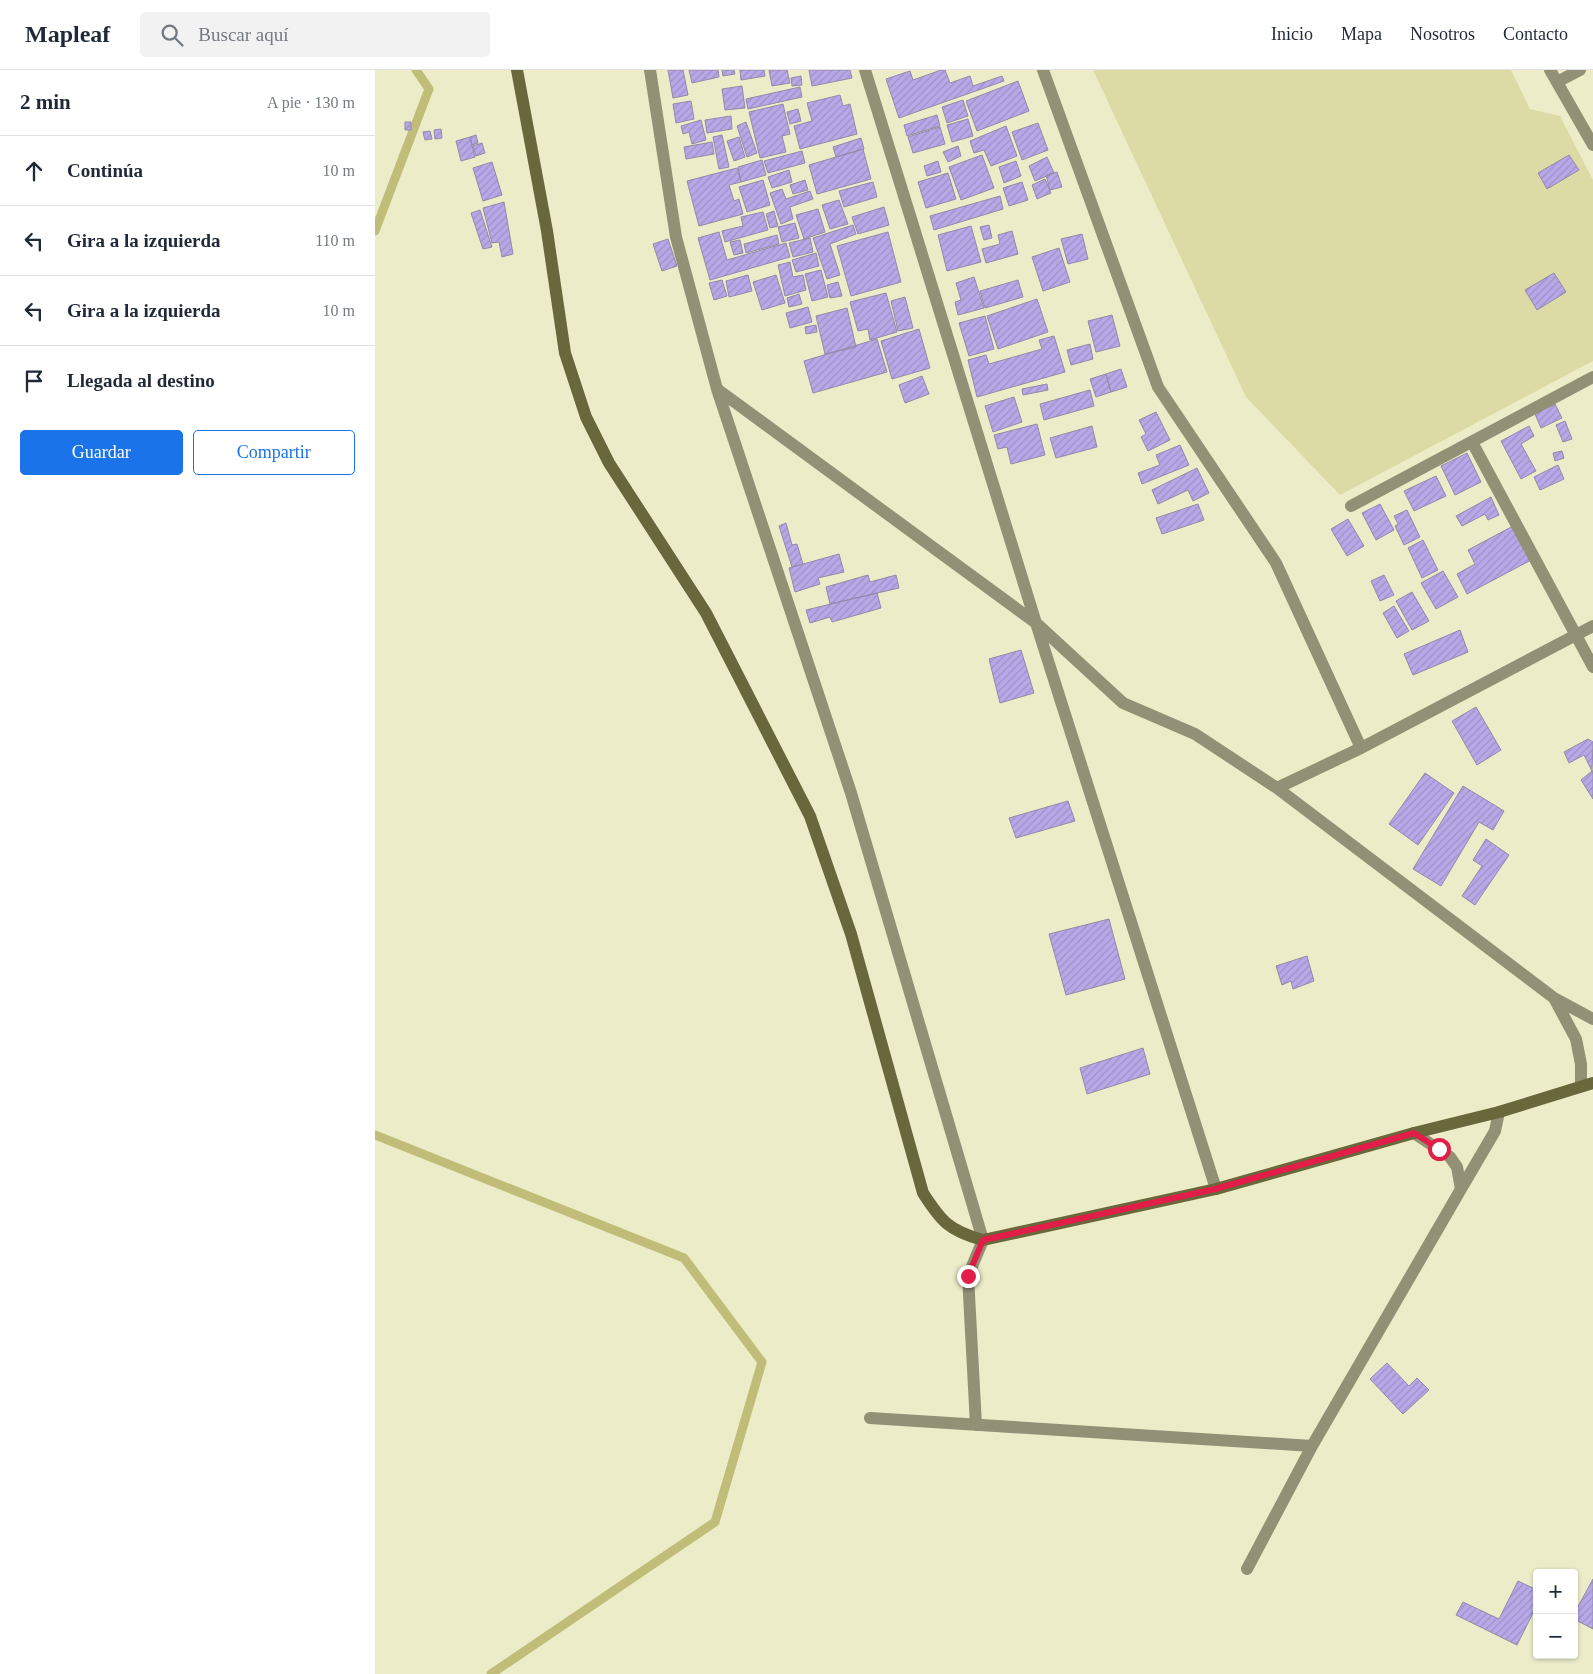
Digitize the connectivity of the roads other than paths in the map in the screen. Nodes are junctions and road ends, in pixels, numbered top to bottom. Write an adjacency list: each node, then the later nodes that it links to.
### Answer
1 (517, 70): 26 (street)
2 (650, 70): 10 (street)
3 (865, 70): 13 (street)
4 (1043, 70): 17 (street)
5 (1550, 70): 7 (street)
6 (1580, 70): 7 (street)
7 (1557, 82): 8 (street)
8 (1593, 145)
9 (1593, 377): 11 (street)
10 (717, 389): 13 (street); 26 (street)
11 (1472, 442): 12 (street); 15 (street)
12 (1351, 506)
13 (1036, 622): 18 (street); 24 (street)
14 (1593, 626): 15 (street)
15 (1575, 636): 16 (street); 17 (street)
16 (1593, 667)
17 (1361, 748): 18 (street)
18 (1277, 788): 19 (street)
19 (1554, 998): 20 (street); 21 (street)
20 (1593, 1019)
21 (1587, 1084): 22 (street)
22 (1499, 1112): 23 (street); 25 (street)
23 (1414, 1133): 24 (street); 25 (street)
24 (1215, 1189): 26 (street)
25 (1461, 1189): 29 (street)
26 (983, 1240): 28 (street)
27 (871, 1418): 28 (street)
28 (976, 1425): 29 (street)
29 (1312, 1446): 30 (street)
30 (1247, 1569)

